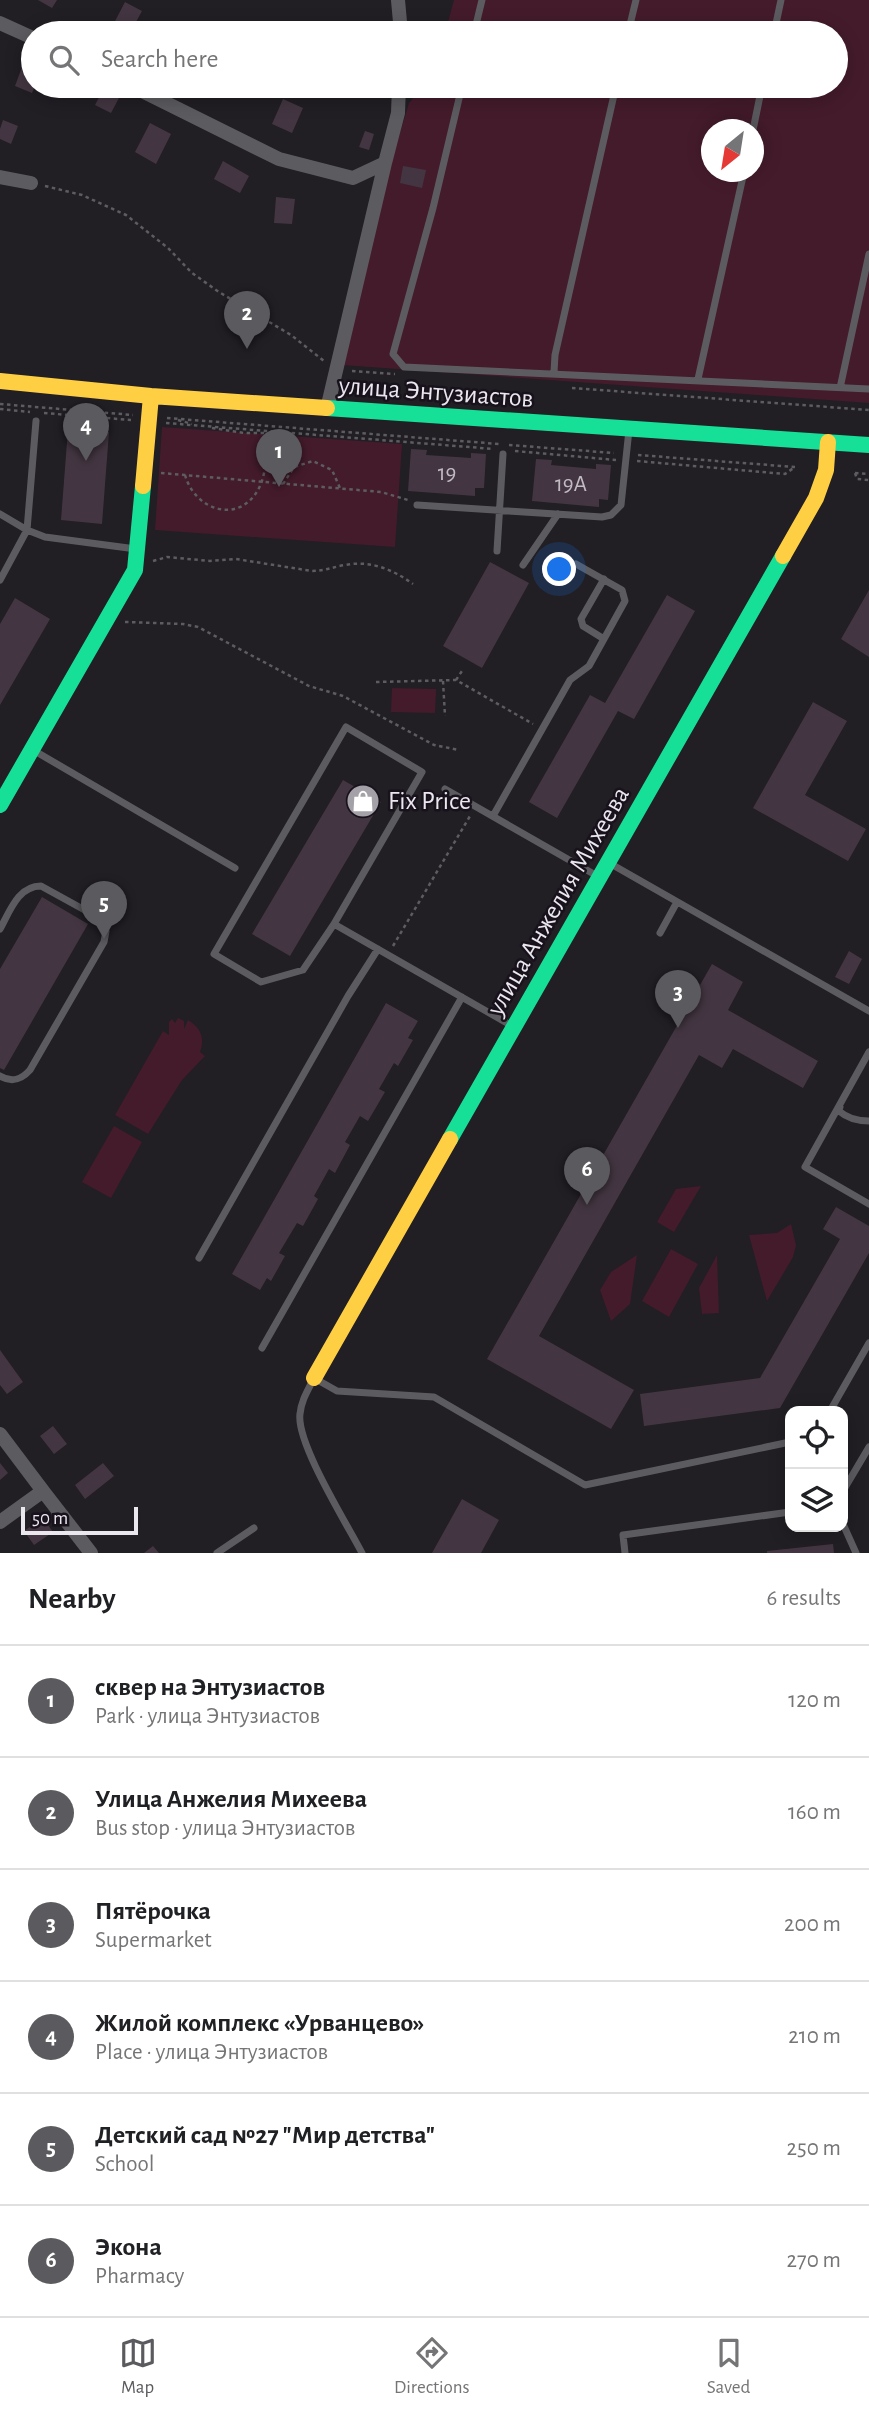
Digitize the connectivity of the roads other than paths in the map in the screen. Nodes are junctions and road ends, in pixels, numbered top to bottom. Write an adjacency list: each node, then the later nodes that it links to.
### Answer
1 (398, 0): 5 (street)
2 (482, 0): 6 (lane)
3 (636, 0): 7 (lane)
4 (781, 0): 8 (lane)
5 (400, 21)
6 (477, 21)
7 (631, 21)
8 (777, 21)
9 (0, 23): 10 (street)
10 (21, 33)
11 (156, 98): 17 (street)
12 (399, 98): 17 (street)
13 (459, 98): 22 (lane)
14 (614, 98): 22 (lane)
15 (760, 98): 16 (lane)
16 (755, 119)
17 (385, 163): 28 (street)
18 (0, 177): 20 (street)
19 (742, 182): 23 (lane)
20 (31, 183)
21 (869, 254): 25 (lane)
22 (554, 372): 23 (lane)
23 (698, 379): 25 (lane)
24 (0, 381): 27 (street, улица Энтузиастов)
25 (840, 388): 26 (lane)
26 (869, 389)
27 (151, 396): 28 (street, улица Энтузиастов); 39 (street)
28 (327, 409): 30 (street, улица Энтузиастов)
29 (37, 421): 38 (lane)
30 (629, 430): 31 (street, улица Энтузиастов); 37 (lane)
31 (828, 442): 32 (street, улица Энтузиастов); 50 (street, улица Анжелия Михеева)
32 (869, 445)
33 (503, 454): 35 (lane)
34 (417, 505): 35 (lane)
35 (500, 510): 37 (lane); 40 (lane)
36 (0, 514): 38 (lane)
37 (558, 514): 42 (lane)
38 (27, 530): 39 (lane); 44 (lane)
39 (137, 549): 46 (street)
40 (497, 551)
41 (576, 564): 43 (lane)
42 (523, 565)
43 (604, 579): 45 (lane); 45 (lane)
44 (0, 580)
45 (604, 639): 49 (lane)
46 (32, 749): 48 (street); 51 (lane)
47 (446, 789): 49 (lane)
48 (0, 805)
49 (493, 816): 52 (lane)
50 (608, 862): 52 (street, улица Анжелия Михеева); 53 (lane)
51 (235, 868)
52 (600, 877): 60 (street, улица Анжелия Михеева)
53 (677, 902): 56 (lane); 59 (lane)
54 (334, 924): 54 (lane); 57 (lane)
55 (0, 929): 62 (lane)
56 (660, 933)
57 (378, 949): 58 (lane); 66 (lane)
58 (462, 997): 60 (lane); 68 (lane)
59 (869, 1011)
60 (515, 1027): 69 (street, улица Анжелия Михеева)
61 (869, 1052): 63 (lane)
62 (0, 1076)
63 (839, 1107): 64 (lane); 65 (lane)
64 (869, 1121)
65 (869, 1204)
66 (199, 1258)
67 (869, 1343): 70 (lane)
68 (262, 1348)
69 (314, 1378): 72 (lane); 82 (lane)
70 (833, 1406)
71 (0, 1434): 75 (street)
72 (785, 1443)
73 (869, 1447): 74 (lane)
74 (848, 1483)
75 (43, 1490): 77 (street); 80 (street)
76 (785, 1513): 83 (lane)
77 (0, 1521)
78 (254, 1528): 81 (lane)
79 (847, 1532): 84 (lane)
80 (91, 1553)
81 (217, 1553)
82 (362, 1553)
83 (625, 1553)
84 (856, 1553)

